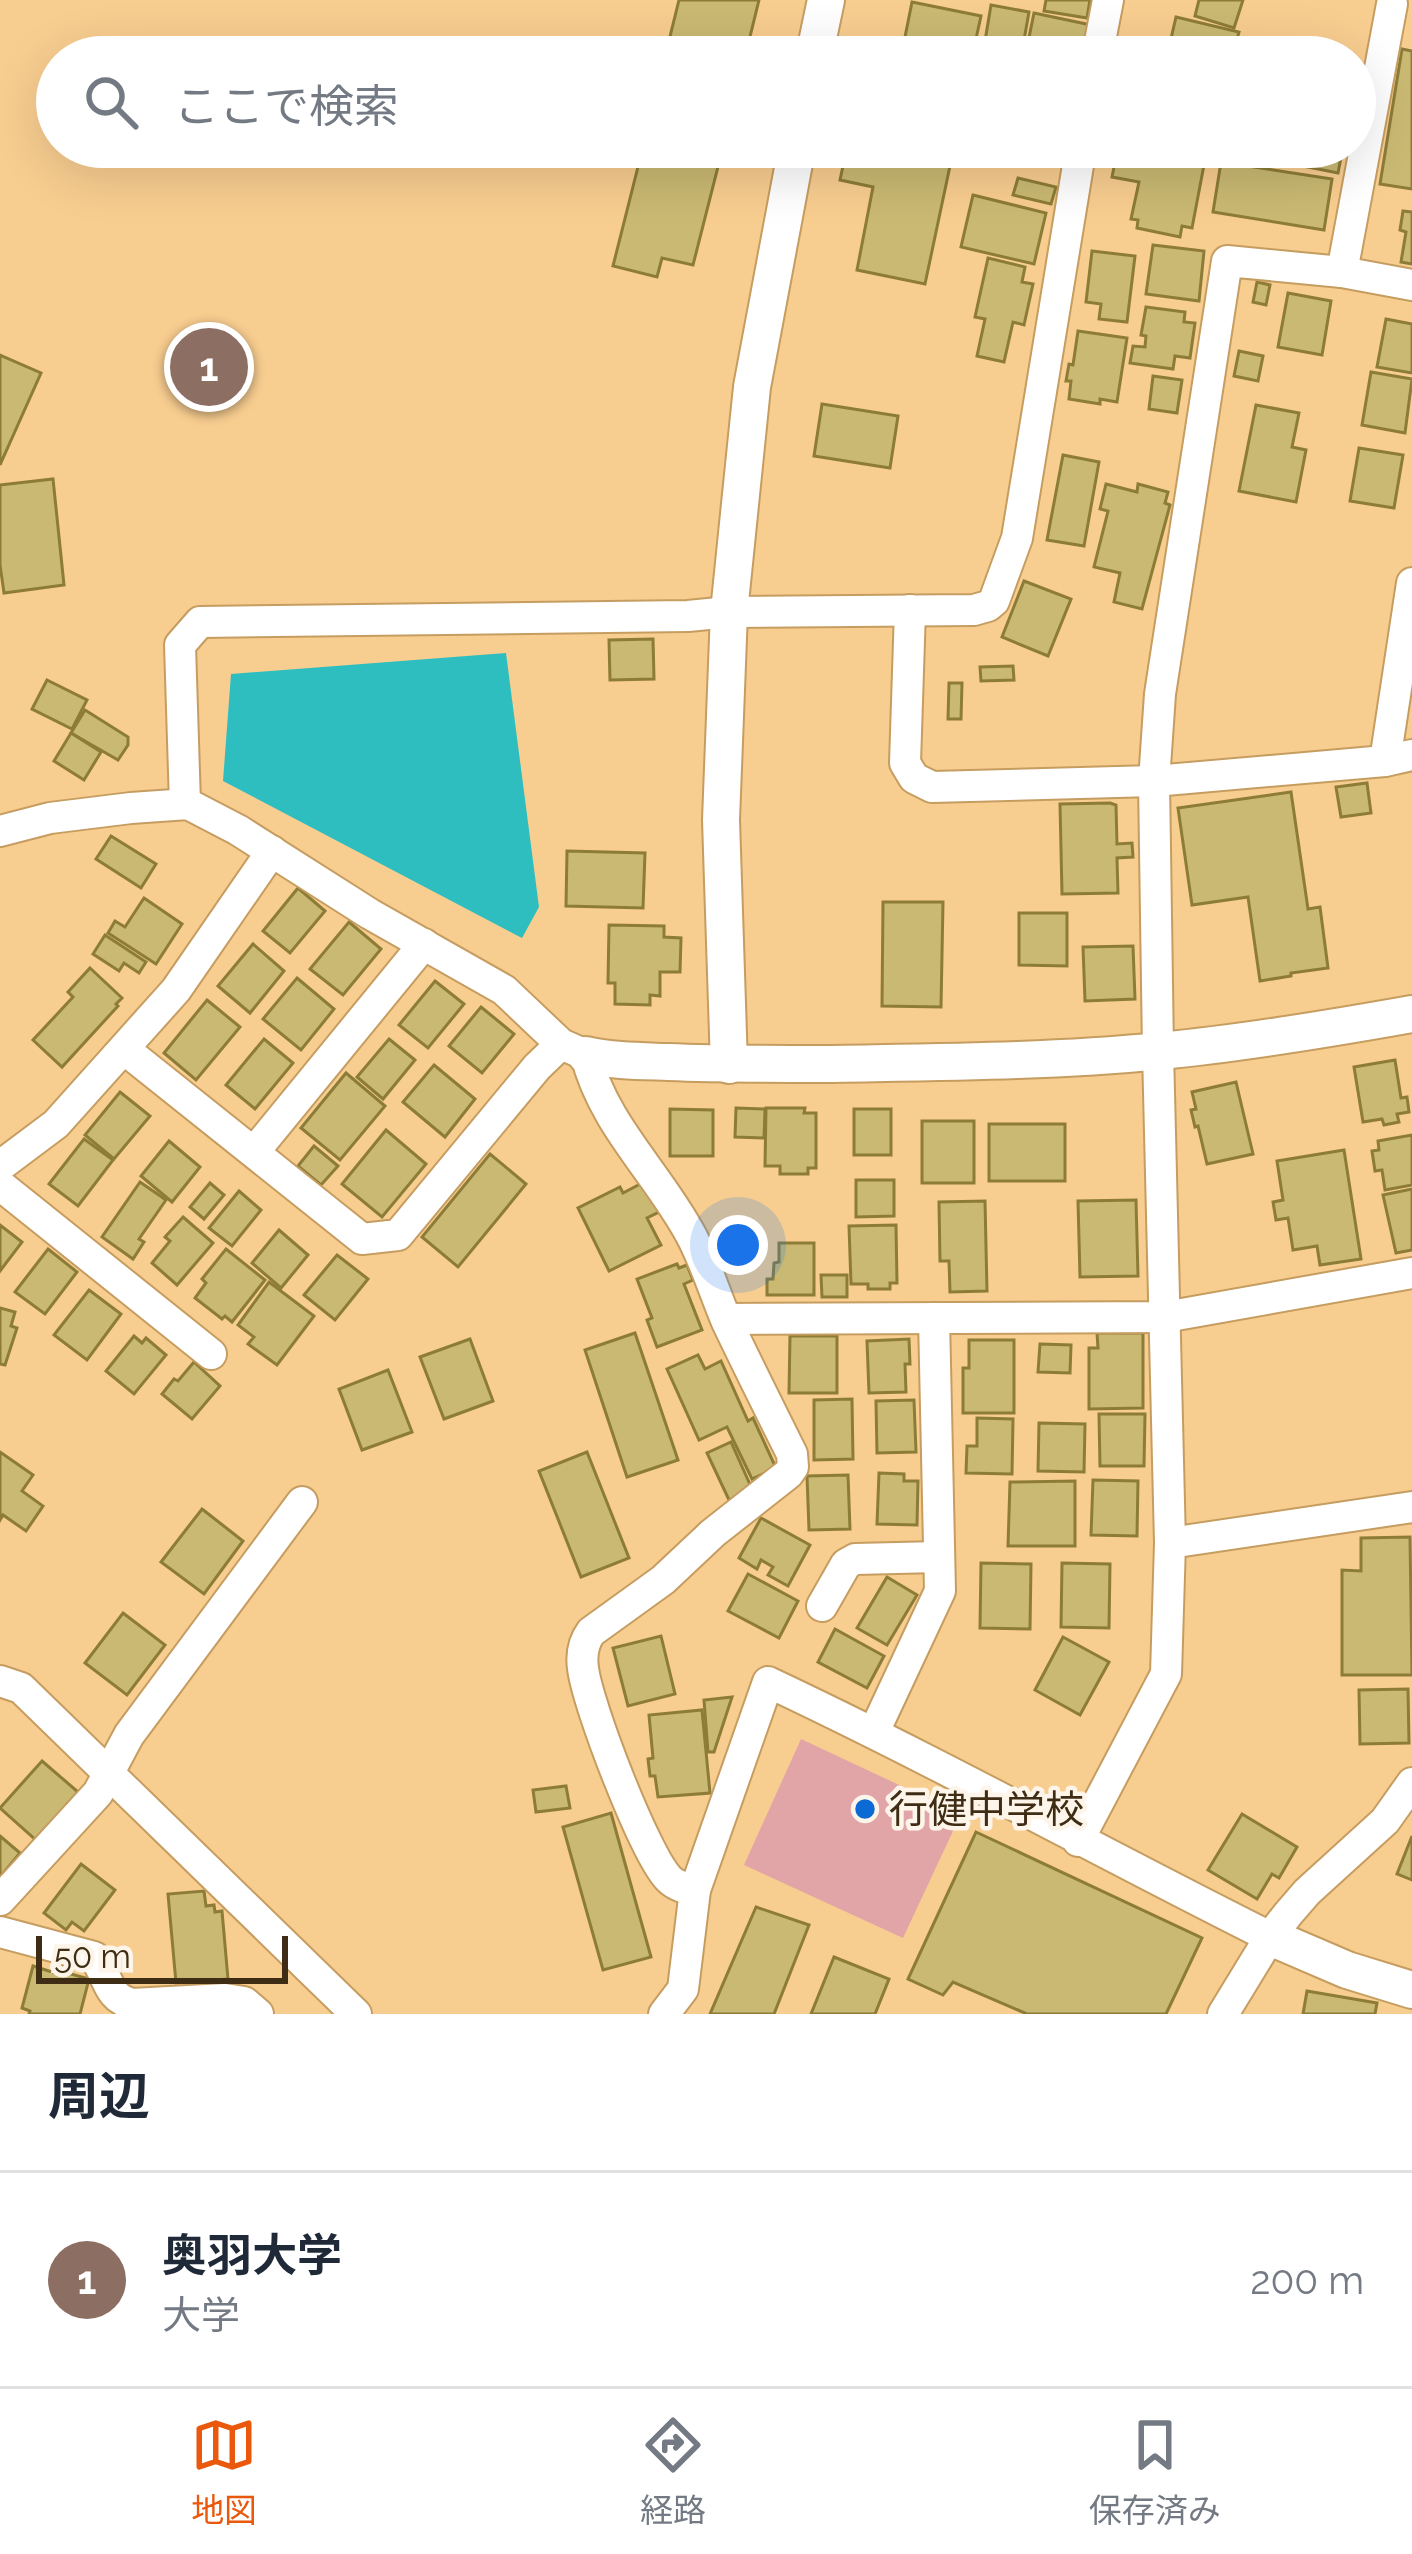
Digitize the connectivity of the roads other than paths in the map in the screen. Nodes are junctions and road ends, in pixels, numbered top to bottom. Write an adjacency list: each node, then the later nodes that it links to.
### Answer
1 (826, 0): 4 (street)
2 (1108, 0): 5 (street)
3 (1394, 5): 6 (street)
4 (818, 36)
5 (1101, 36)
6 (1376, 97)
7 (793, 168): 14 (street)
8 (1078, 168): 13 (street)
9 (1362, 168): 10 (street)
10 (1342, 272): 11 (street); 16 (street)
11 (1412, 285)
12 (1412, 583): 15 (street)
13 (910, 610): 14 (street); 16 (street)
14 (729, 612): 17 (street); 25 (street)
15 (1399, 758): 16 (street)
16 (1154, 781): 24 (street)
17 (185, 804): 18 (street); 19 (street)
18 (0, 831)
19 (272, 851): 20 (street); 22 (street)
20 (424, 944): 23 (street); 26 (street)
21 (1412, 1014): 24 (street)
22 (124, 1048): 26 (street); 27 (street)
23 (573, 1049): 25 (street); 26 (street); 32 (street)
24 (1158, 1051): 25 (street); 30 (street)
25 (729, 1065)
26 (254, 1152)
27 (0, 1166)
28 (0, 1185): 33 (street)
29 (1412, 1273): 30 (street)
30 (1165, 1317): 31 (street); 36 (street)
31 (934, 1318): 32 (street); 37 (street)
32 (726, 1319): 44 (street)
33 (211, 1354)
34 (302, 1502): 41 (street)
35 (1412, 1507): 36 (street)
36 (1170, 1543): 43 (street)
37 (939, 1557): 38 (street); 40 (street)
38 (823, 1606)
39 (1, 1679): 41 (street)
40 (874, 1732): 43 (street); 44 (street)
41 (108, 1772): 45 (street); 49 (street)
42 (1412, 1783): 47 (street)
43 (1078, 1841): 47 (street)
44 (695, 1890): 51 (street)
45 (0, 1900)
46 (0, 1932): 50 (street)
47 (1270, 1937): 48 (street); 52 (street)
48 (1412, 1990)
49 (351, 2012)
50 (258, 2014)
51 (664, 2014)
52 (1223, 2014)

